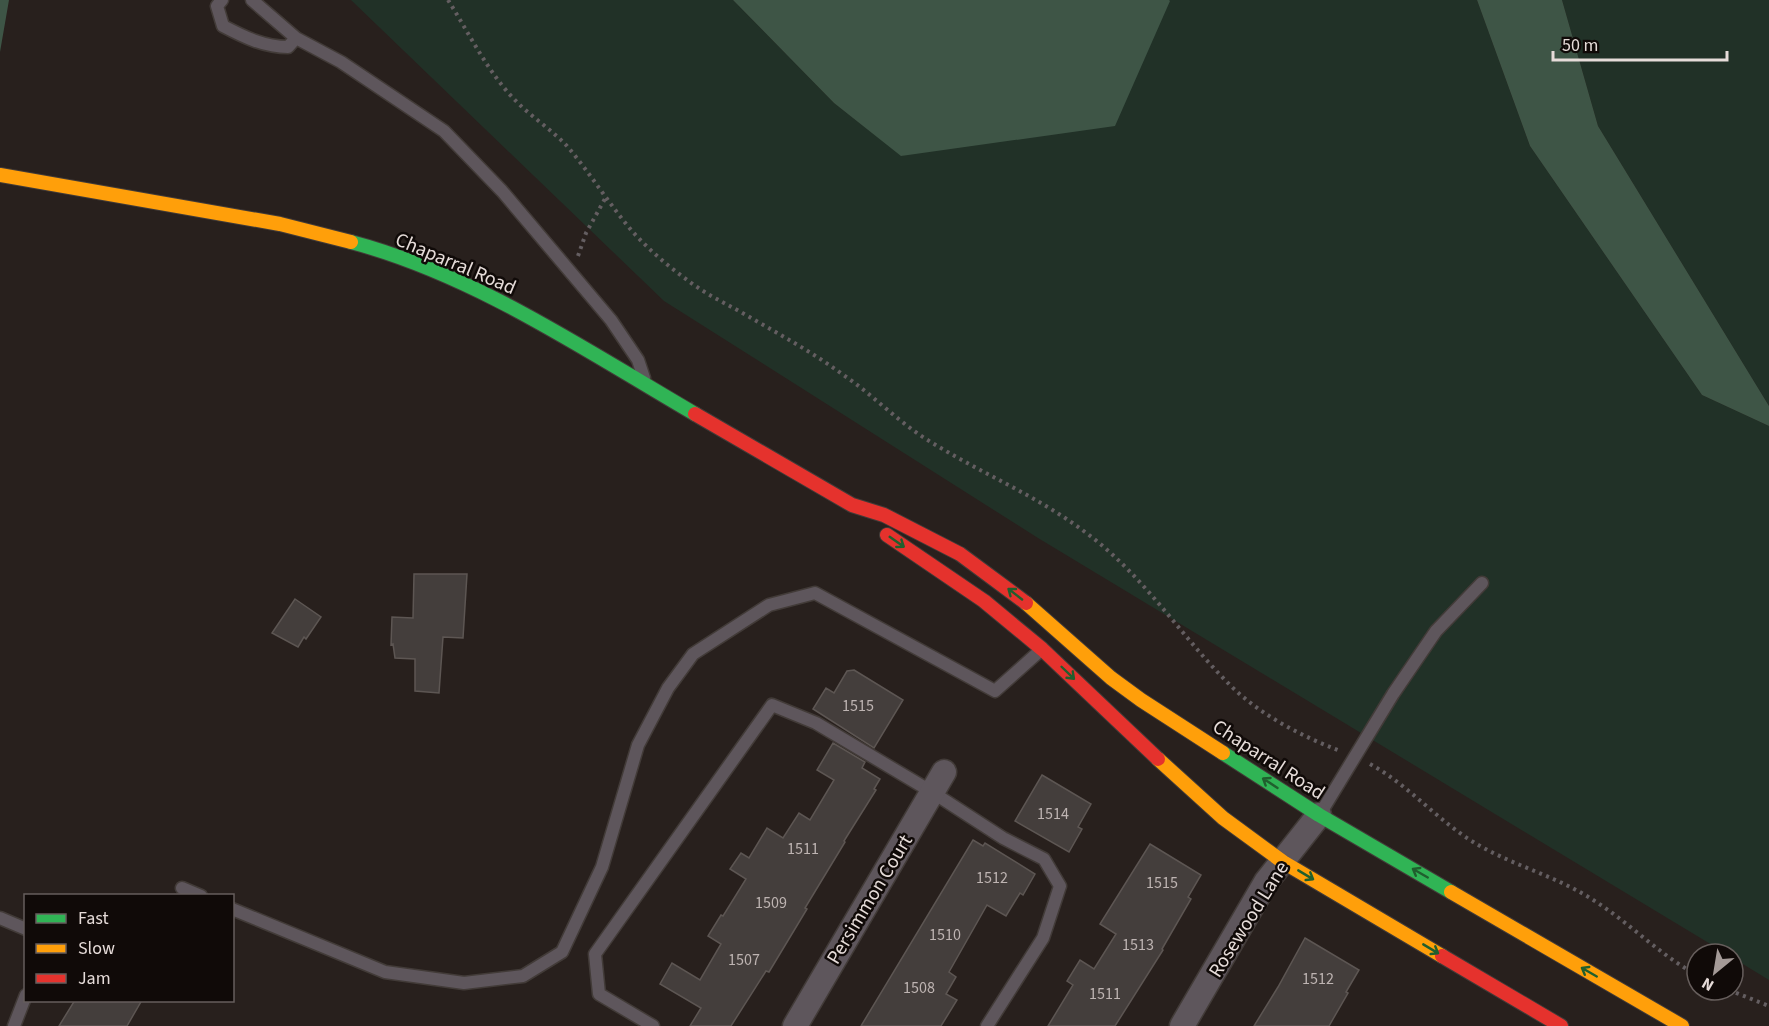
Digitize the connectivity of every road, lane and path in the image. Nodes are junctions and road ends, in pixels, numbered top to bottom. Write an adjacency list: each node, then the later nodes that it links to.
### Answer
1 (222, 0): 4 (lane)
2 (252, 0): 4 (lane)
3 (448, 0): 6 (path)
4 (296, 38): 7 (lane)
5 (0, 175): 8 (main road, Chaparral Road)
6 (606, 197): 7 (path); 13 (path)
7 (571, 273): 8 (lane)
8 (646, 385): 9 (main road, Chaparral Road)
9 (852, 505): 11 (main road, Chaparral Road, one-way to 9); 12 (main road, Chaparral Road, one-way to 12)
10 (1482, 583): 13 (lane)
11 (1060, 632): 12 (lane); 15 (main road, Chaparral Road, one-way to 11)
12 (1042, 649): 16 (main road, Chaparral Road, one-way to 16); 19 (lane)
13 (1355, 756): 15 (lane); 22 (path)
14 (938, 782): 27 (lane); 28 (street, Persimmon Court); 29 (lane)
15 (1319, 815): 16 (street, Rosewood Lane); 32 (main road, Chaparral Road, one-way to 15)
16 (1283, 862): 30 (street, Rosewood Lane); 31 (main road, Chaparral Road, one-way to 31)
17 (182, 888): 18 (lane)
18 (196, 894)
19 (234, 910)
20 (0, 918): 21 (lane)
21 (24, 928)
22 (1685, 969)
23 (1745, 996): 25 (path)
24 (24, 1000): 26 (lane)
25 (1769, 1006)
26 (14, 1026)
27 (652, 1026)
28 (795, 1026)
29 (987, 1026)
30 (1182, 1026)
31 (1561, 1026)
32 (1682, 1026)

